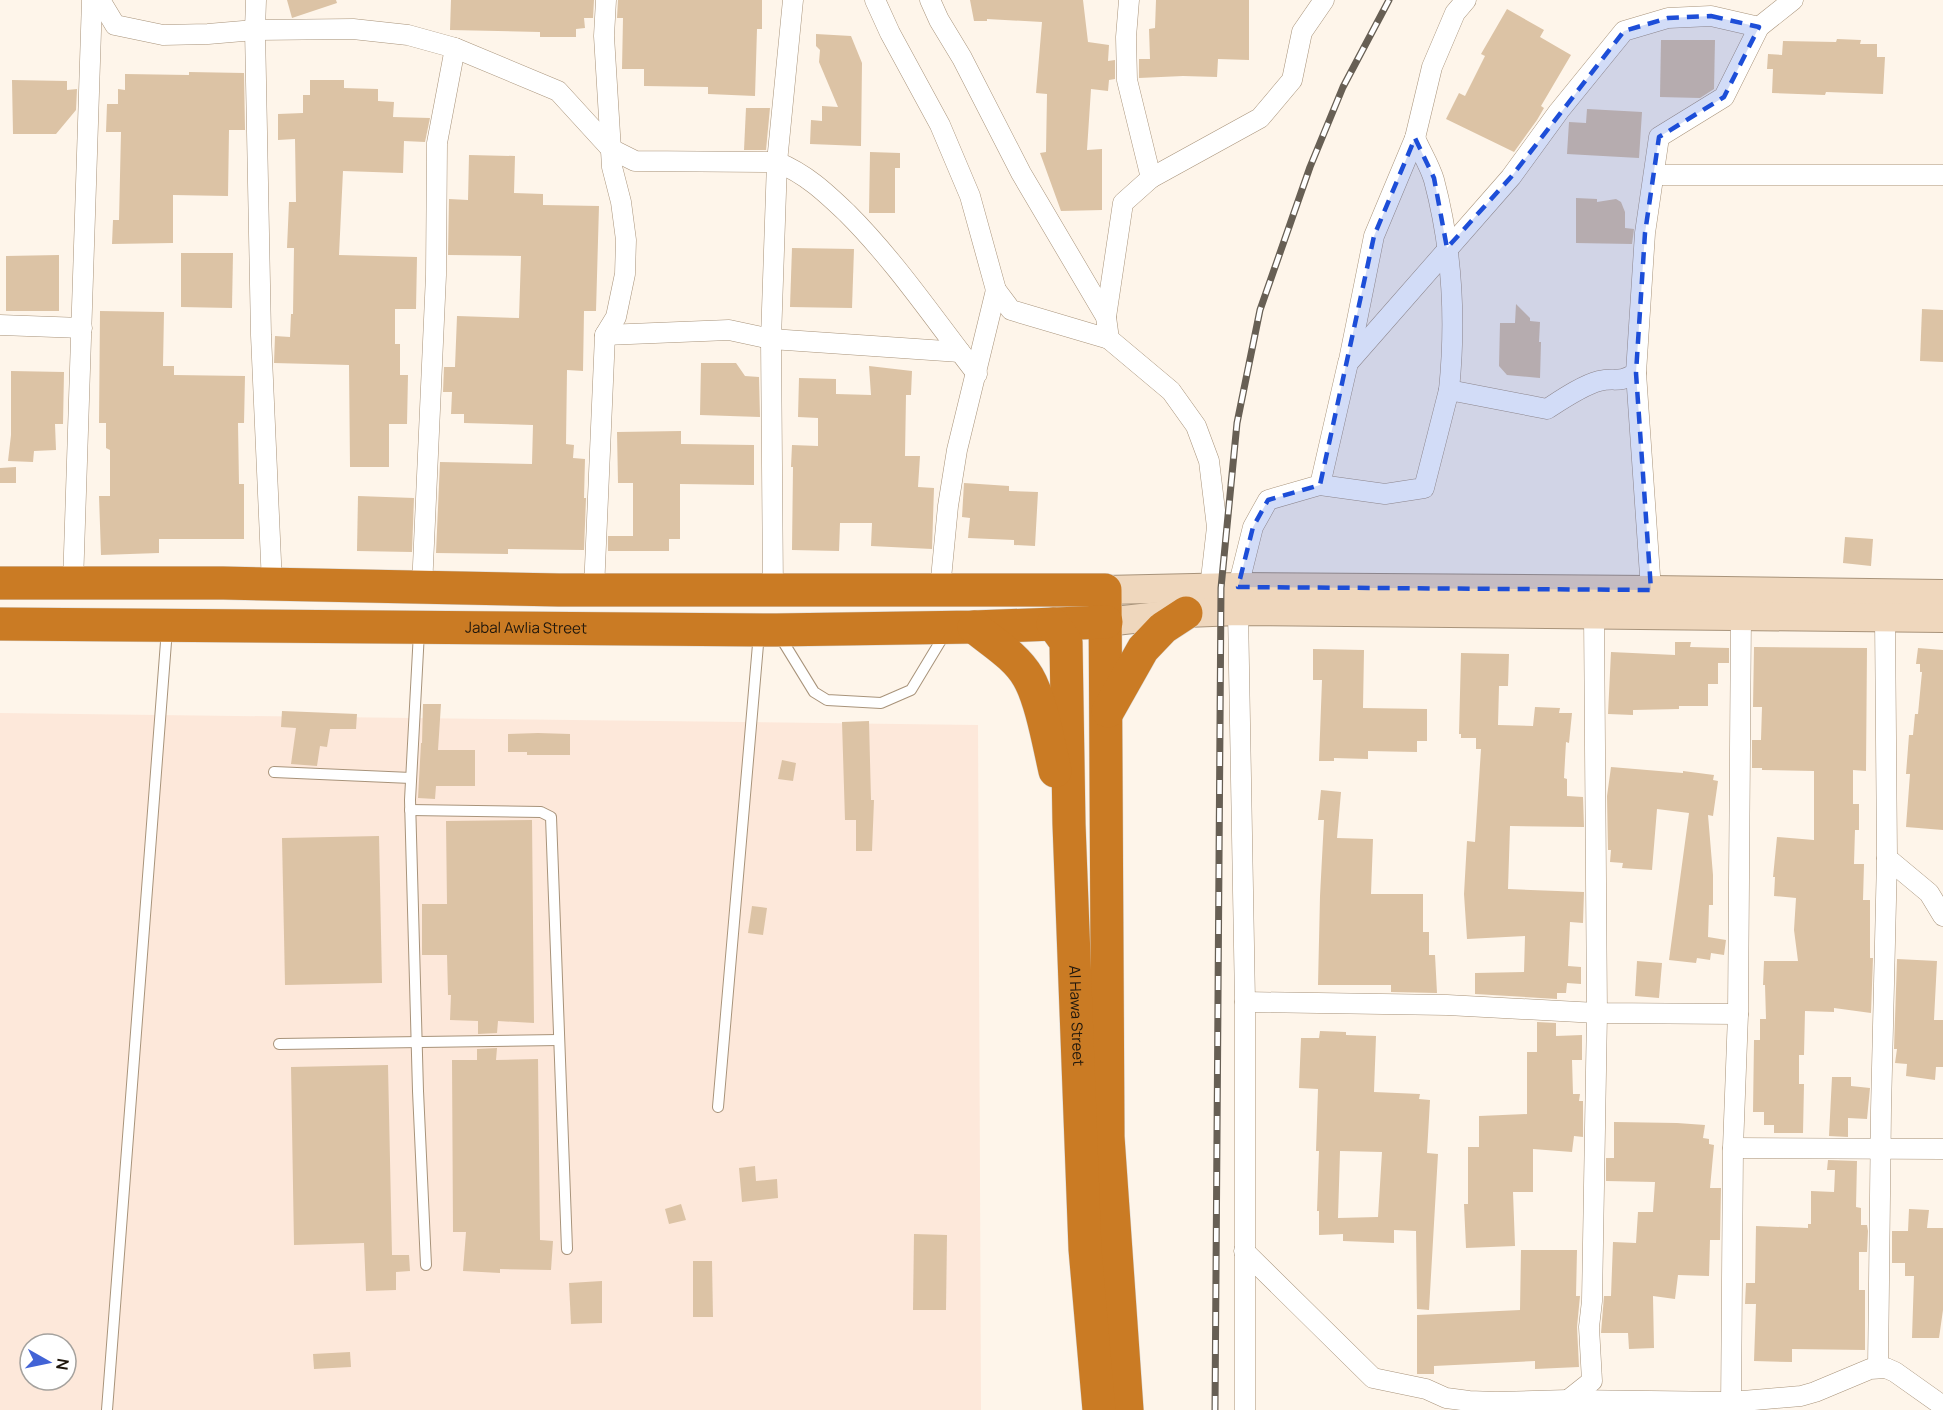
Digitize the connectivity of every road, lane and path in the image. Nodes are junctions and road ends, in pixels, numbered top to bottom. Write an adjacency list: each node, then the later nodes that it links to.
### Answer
1 (92, 0): 27 (street)
2 (100, 0): 14 (street)
3 (256, 0): 14 (street)
4 (606, 0): 18 (street)
5 (793, 0): 19 (street)
6 (860, 0): 15 (street)
7 (874, 0): 15 (street)
8 (930, 0): 25 (street)
9 (1129, 0): 22 (street)
10 (1324, 0): 22 (street)
11 (1466, 0): 17 (street)
12 (1793, 0): 13 (street)
13 (1759, 27): 20 (street); 23 (street)
14 (255, 30): 16 (street); 39 (street)
15 (890, 33): 24 (street)
16 (455, 48): 18 (street); 40 (street)
17 (1414, 138): 23 (street); 32 (street)
18 (611, 149): 19 (street); 28 (street)
19 (777, 162): 29 (street); 31 (street)
20 (1655, 175): 21 (street); 34 (street)
21 (1943, 175)
22 (1151, 178): 25 (street)
23 (1447, 248): 32 (street); 35 (street)
24 (996, 290): 30 (street); 33 (street)
25 (1106, 317): 30 (street)
26 (0, 325): 27 (street)
27 (82, 328): 38 (street)
28 (605, 335): 29 (street); 42 (street)
29 (771, 339): 31 (street); 43 (street)
30 (1109, 339): 48 (street)
31 (960, 352): 33 (street)
32 (1348, 363): 36 (street)
33 (977, 374): 41 (street)
34 (1636, 374): 35 (street); 46 (street)
35 (1449, 390): 36 (street)
36 (1320, 485): 48 (street)
37 (0, 583): 38 (highway)
38 (73, 584): 39 (highway)
39 (272, 584): 40 (highway)
40 (422, 588): 42 (highway)
41 (940, 589): 43 (highway); 44 (highway)
42 (594, 590): 43 (highway)
43 (773, 590)
44 (1055, 590): 45 (highway); 56 (highway)
45 (1105, 590): 48 (street); 54 (highway, Al Hawa Street)
46 (1651, 590): 47 (street); 48 (street)
47 (1943, 594)
48 (1229, 595): 49 (street); 50 (street); 68 (street)
49 (1186, 613): 54 (street); 61 (highway)
50 (1594, 614): 51 (street); 69 (street)
51 (1741, 615): 52 (street); 70 (street)
52 (1885, 618): 53 (street); 66 (street)
53 (1943, 618)
54 (1106, 622): 56 (highway, Jabal Awlia Street); 61 (highway, Al Hawa Street)
55 (0, 624): 57 (highway, Jabal Awlia Street)
56 (1053, 624): 58 (highway, Jabal Awlia Street); 65 (highway, Al Hawa Street)
57 (168, 626): 59 (highway, Jabal Awlia Street); 85 (lane)
58 (962, 627): 60 (highway, Jabal Awlia Street); 60 (lane); 65 (highway)
59 (419, 628): 60 (highway, Jabal Awlia Street); 63 (lane)
60 (768, 630): 74 (lane)
61 (1107, 712): 87 (highway, Al Hawa Street)
62 (274, 772): 63 (lane)
63 (411, 778): 64 (lane)
64 (410, 810): 71 (lane); 72 (lane)
65 (1068, 824): 86 (highway, Al Hawa Street)
66 (1887, 858): 67 (street); 76 (street)
67 (1943, 916)
68 (1245, 1002): 69 (street); 79 (street)
69 (1597, 1013): 70 (street); 82 (street)
70 (1738, 1014): 75 (street)
71 (559, 1040): 72 (lane); 78 (lane)
72 (417, 1042): 73 (lane); 80 (lane)
73 (279, 1044)
74 (718, 1107)
75 (1733, 1148): 76 (street); 83 (street)
76 (1881, 1149): 77 (street); 81 (street)
77 (1943, 1149)
78 (567, 1249)
79 (1244, 1251): 82 (street); 88 (street)
80 (426, 1265)
81 (1878, 1368): 83 (street); 84 (street)
82 (1566, 1405): 83 (street)
83 (1731, 1406)
84 (1943, 1406)
85 (107, 1410)
86 (1099, 1410)
87 (1127, 1410)
88 (1245, 1410)

